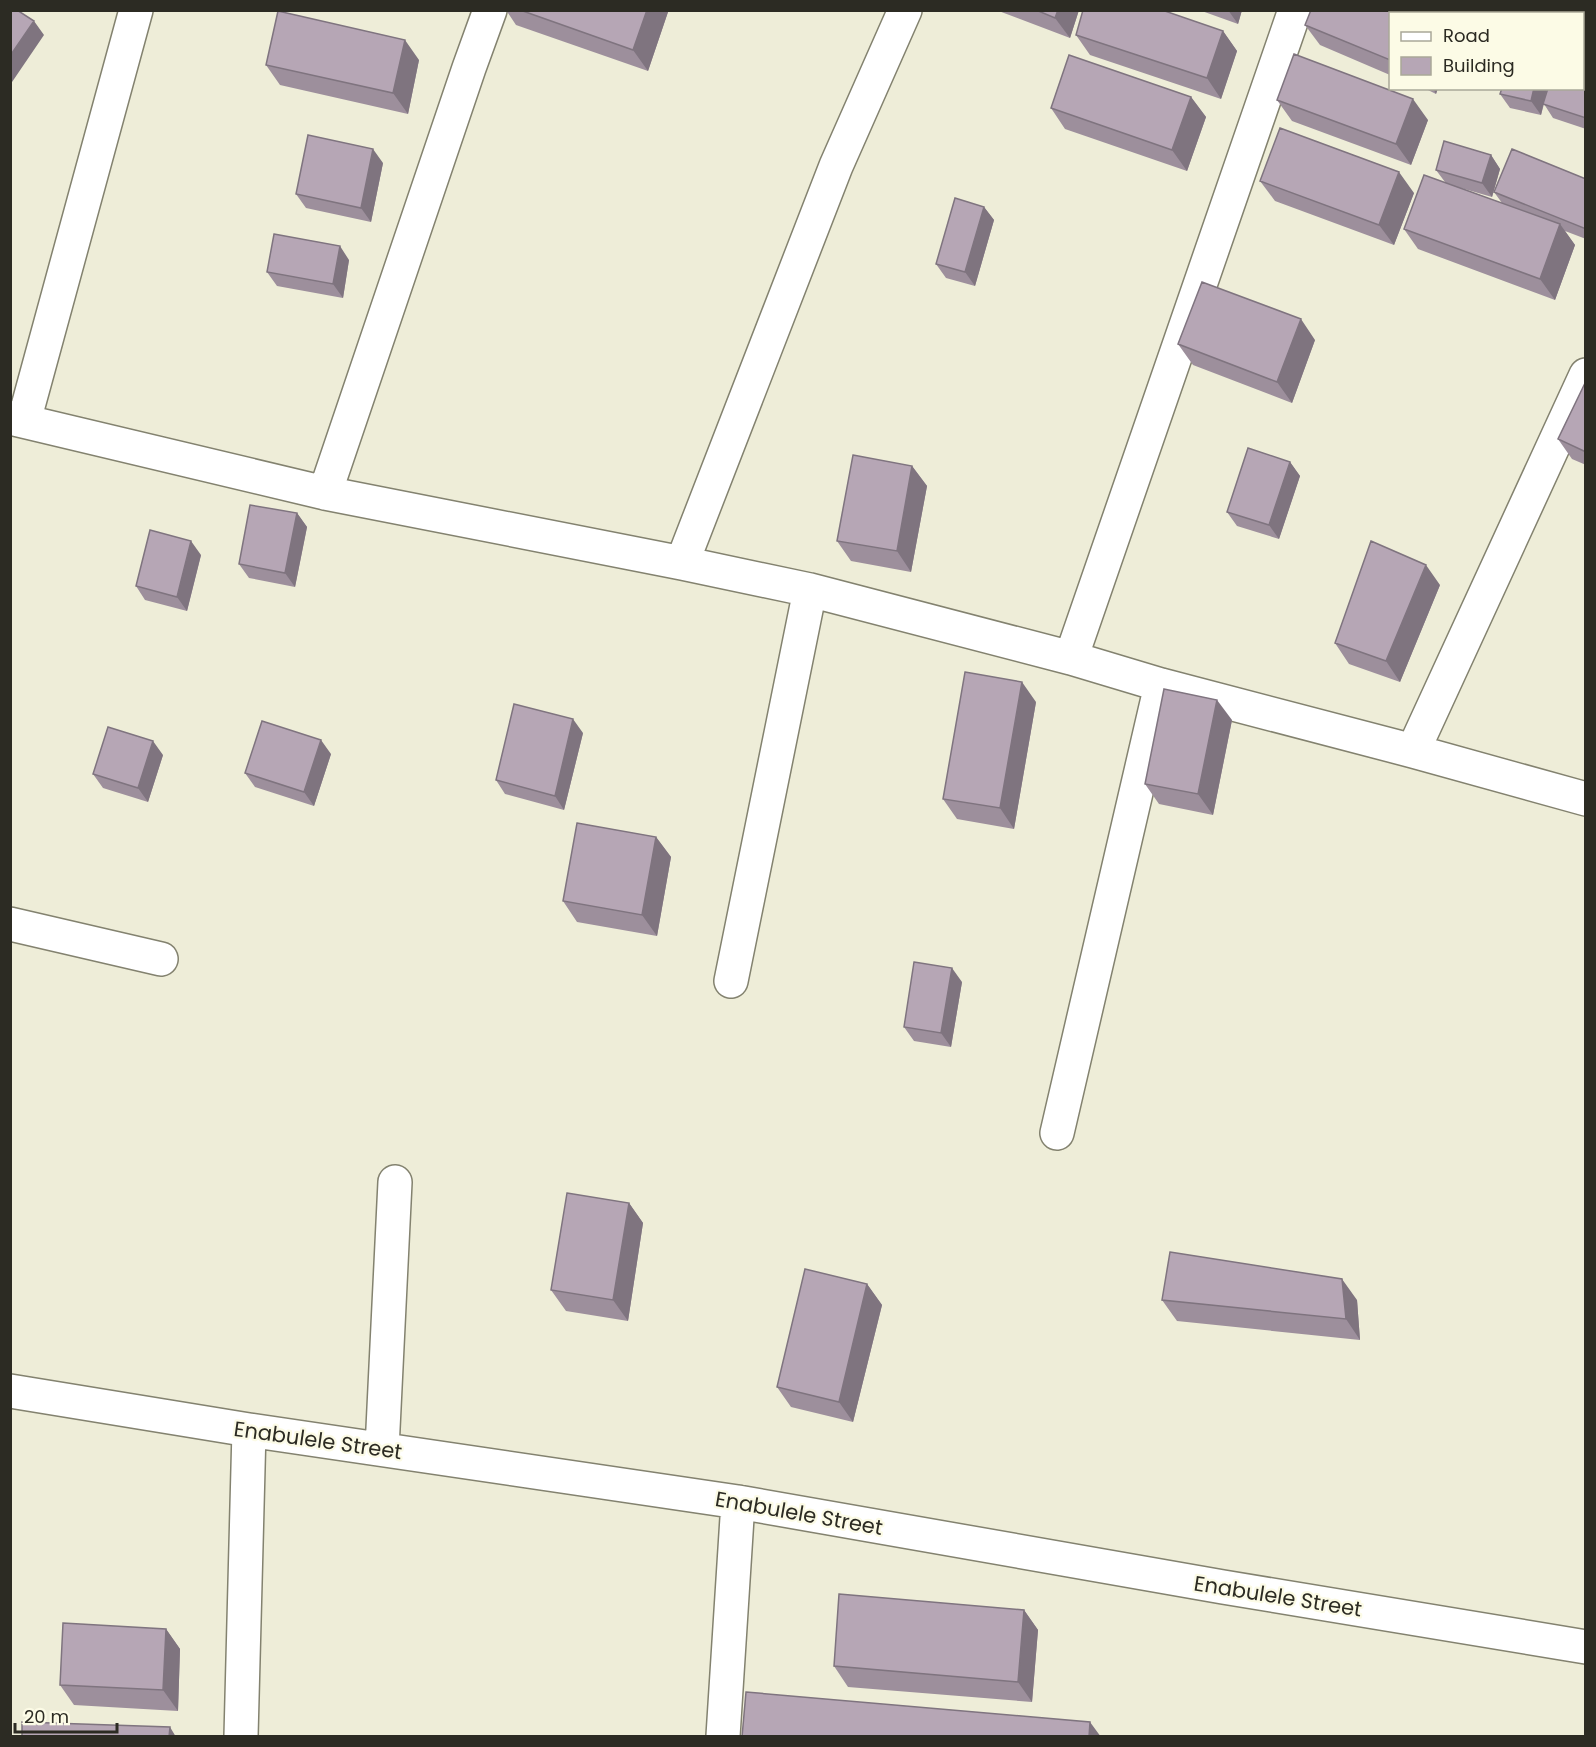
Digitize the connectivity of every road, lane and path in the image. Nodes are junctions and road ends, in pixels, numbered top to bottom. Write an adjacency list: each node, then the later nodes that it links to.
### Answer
1 (136, 10): 6 (street)
2 (490, 10): 7 (street)
3 (905, 10): 8 (street)
4 (1295, 10): 10 (street)
5 (1586, 375): 12 (street)
6 (17, 419): 7 (street)
7 (324, 494): 8 (street)
8 (682, 563): 9 (street)
9 (810, 590): 10 (street); 16 (street)
10 (1071, 658): 11 (street)
11 (1161, 686): 12 (street); 17 (street)
12 (1413, 751): 13 (street)
13 (1586, 799)
14 (10, 924): 15 (street)
15 (161, 959)
16 (731, 981)
17 (1057, 1133)
18 (395, 1182): 21 (street)
19 (10, 1391): 20 (street, Enabulele Street)
20 (249, 1430): 21 (street, Enabulele Street); 24 (street)
21 (382, 1449): 22 (street, Enabulele Street)
22 (738, 1502): 23 (street, Enabulele Street); 25 (street)
23 (1586, 1647)
24 (241, 1737)
25 (723, 1737)

